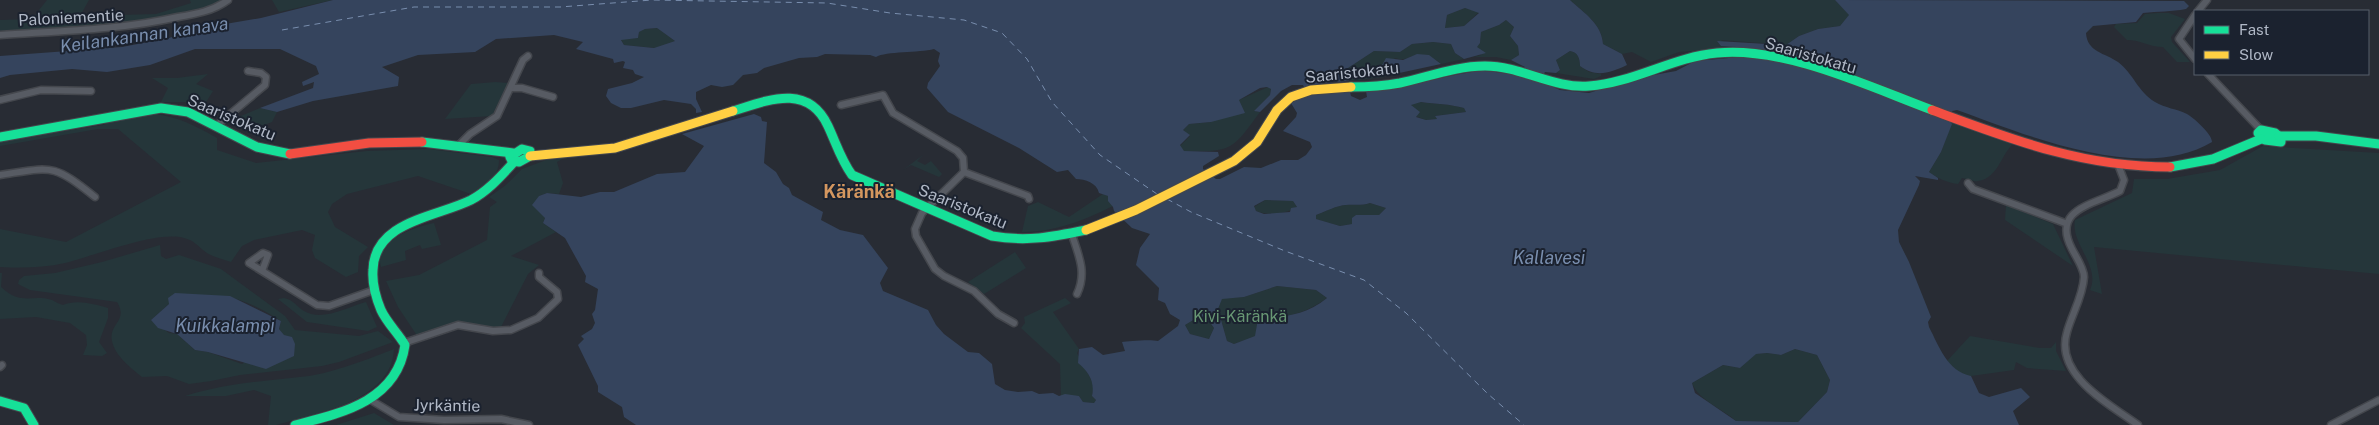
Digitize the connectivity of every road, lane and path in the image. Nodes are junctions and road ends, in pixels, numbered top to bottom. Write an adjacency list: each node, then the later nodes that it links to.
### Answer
1 (228, 0): 5 (street, Paloniementie)
2 (2207, 0): 3 (street)
3 (2199, 10)
4 (2194, 17): 7 (street)
5 (0, 34)
6 (528, 56): 10 (street)
7 (2194, 58)
8 (248, 71): 15 (street)
9 (2209, 75): 16 (street)
10 (511, 88): 12 (street); 19 (street)
11 (91, 91): 13 (street)
12 (553, 97)
13 (0, 100)
14 (841, 105): 22 (street)
15 (216, 126): 17 (main road, Saaristokatu); 19 (main road, Saaristokatu)
16 (2261, 134): 18 (main road); 21 (main road, Saaristokatu)
17 (0, 136)
18 (2379, 144)
19 (459, 145): 20 (main road, Saaristokatu)
20 (513, 157): 27 (main road, Saaristokatu); 32 (main road)
21 (2119, 167): 28 (street); 29 (main road, Saaristokatu)
22 (964, 172): 26 (street); 27 (street)
23 (0, 175): 25 (street)
24 (1968, 183): 28 (street)
25 (95, 197)
26 (1029, 199)
27 (927, 208): 29 (main road, Saaristokatu); 34 (street)
28 (2065, 223): 42 (street)
29 (1072, 235): 33 (street)
30 (262, 270): 32 (street)
31 (539, 273): 35 (street)
32 (374, 290): 35 (main road)
33 (1077, 294)
34 (1014, 324)
35 (404, 343): 36 (main road)
36 (369, 399): 40 (main road); 41 (street, Jyrkäntie)
37 (2379, 400): 43 (street)
38 (0, 401): 39 (main road)
39 (34, 425)
40 (295, 425)
41 (528, 425)
42 (2138, 425)
43 (2331, 425)

